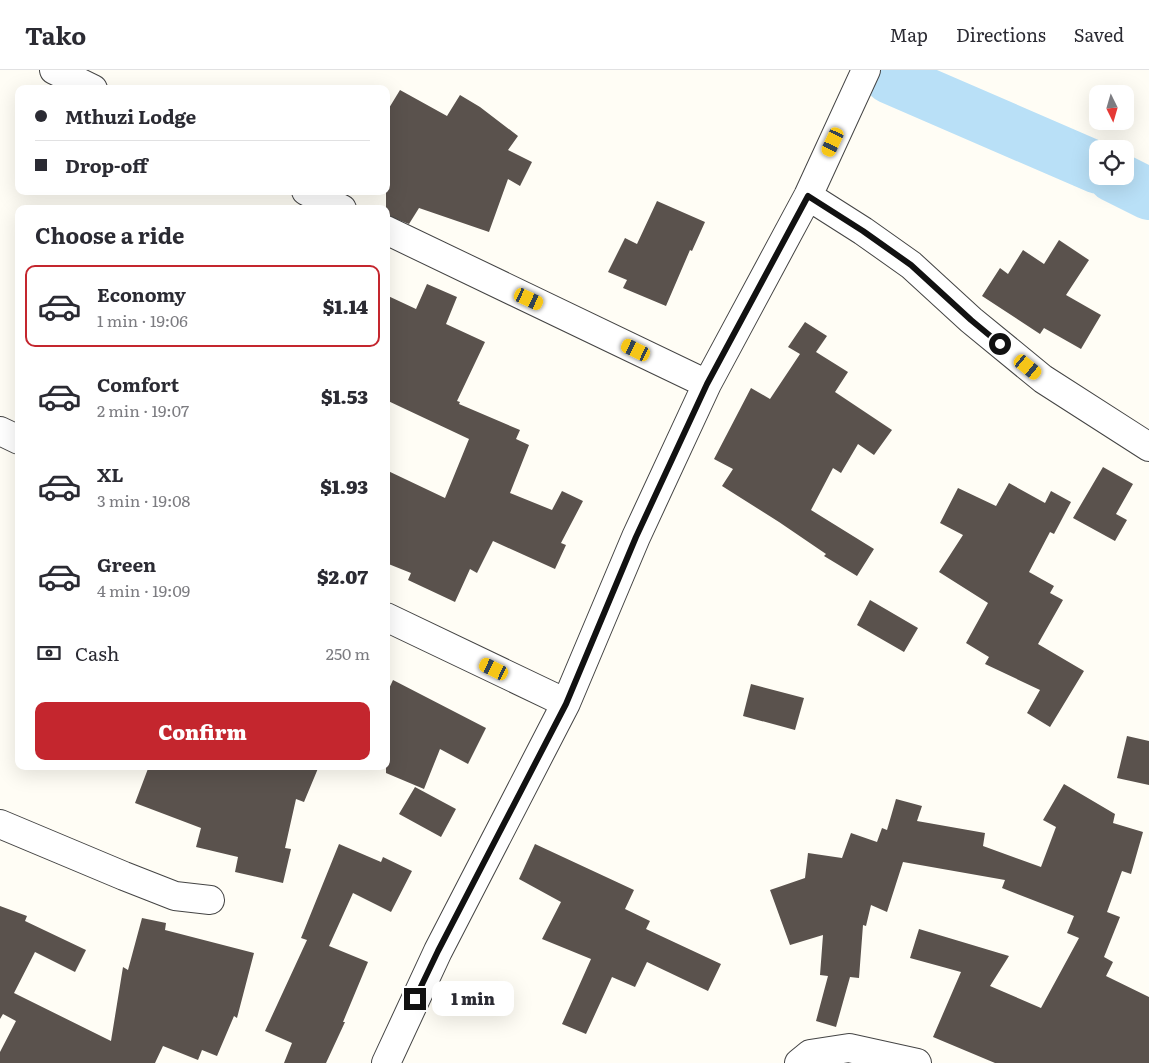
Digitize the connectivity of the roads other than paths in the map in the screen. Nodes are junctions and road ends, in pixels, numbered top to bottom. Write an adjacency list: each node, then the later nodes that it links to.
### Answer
1 (54, 70): 3 (street)
2 (866, 70): 5 (street)
3 (85, 85)
4 (314, 195): 6 (street)
5 (808, 196): 8 (street); 11 (street)
6 (334, 205)
7 (390, 232): 8 (street)
8 (707, 384): 13 (street)
9 (0, 430): 10 (street)
10 (15, 438)
11 (1149, 447)
12 (390, 619): 13 (street)
13 (566, 704): 16 (street)
14 (0, 824): 15 (street)
15 (210, 900)
16 (386, 1063)
17 (799, 1063): 18 (street)
18 (917, 1063)

